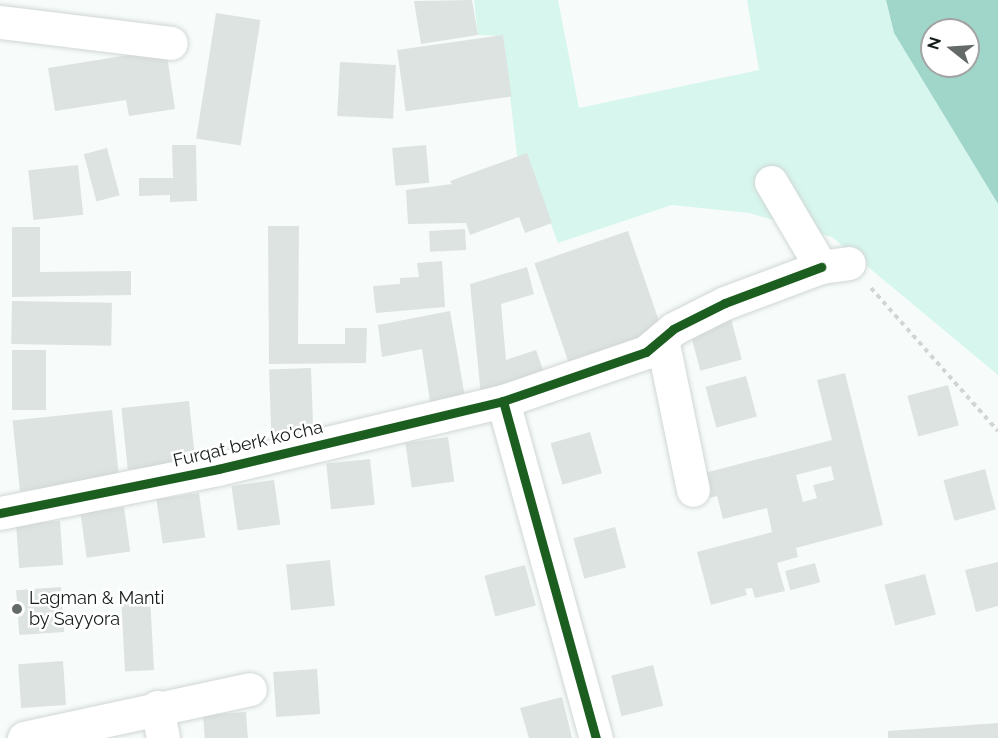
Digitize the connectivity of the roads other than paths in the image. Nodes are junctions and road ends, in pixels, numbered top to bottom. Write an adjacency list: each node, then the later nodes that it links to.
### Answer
1 (0, 22): 2 (street)
2 (171, 43)
3 (771, 182): 4 (street, Furqat berk ko'cha)
4 (662, 339): 5 (street, Furqat berk ko'cha); 6 (street)
5 (503, 401): 7 (street, Furqat berk ko'cha); 11 (street)
6 (693, 490)
7 (0, 513)
8 (250, 689): 9 (street)
9 (160, 723): 10 (street)
10 (24, 738)
11 (596, 738)

